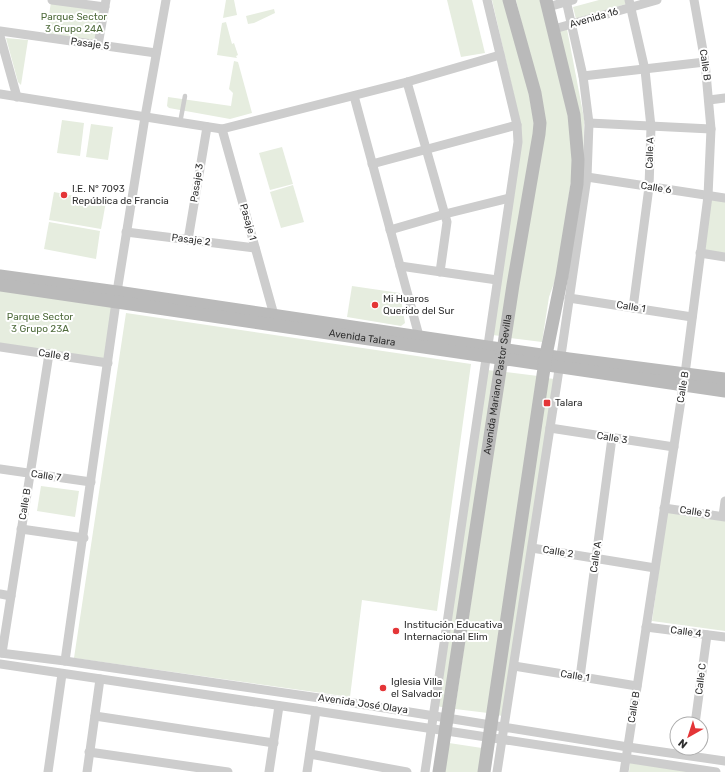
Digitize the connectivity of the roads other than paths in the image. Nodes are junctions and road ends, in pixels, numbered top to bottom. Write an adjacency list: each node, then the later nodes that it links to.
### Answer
1 (56, 0): 9 (street)
2 (166, 0): 16 (street)
3 (487, 0): 17 (street, Avenida Mariano Pastor Sevilla)
4 (509, 0): 63 (main road, Avenida Mariano Pastor Sevilla)
5 (657, 0): 10 (street, Avenida 16)
6 (694, 0): 18 (street, Calle B)
7 (569, 1): 8 (street); 11 (street)
8 (547, 3): 12 (main road)
9 (106, 4): 15 (street)
10 (630, 4): 11 (street, Avenida 16); 19 (street, Calle A)
11 (572, 24): 12 (street, Avenida 16); 20 (street)
12 (554, 29): 65 (main road)
13 (0, 31): 15 (street, Pasaje 5)
14 (0, 36): 25 (street)
15 (98, 45): 16 (street, Pasaje 5)
16 (156, 53): 28 (street)
17 (500, 55): 21 (street); 31 (street, Avenida Mariano Pastor Sevilla)
18 (705, 62): 19 (street); 27 (street, Calle B)
19 (645, 70): 20 (street); 33 (street, Calle A)
20 (584, 76): 30 (street)
21 (407, 82): 24 (street); 36 (street)
22 (0, 94): 25 (street)
23 (185, 96): 29 (lane)
24 (354, 96): 34 (street); 37 (street)
25 (17, 97): 28 (street)
26 (725, 98): 27 (street)
27 (709, 100): 35 (street, Calle B)
28 (145, 117): 29 (street); 45 (street)
29 (180, 123): 32 (street)
30 (589, 123): 33 (street); 38 (street)
31 (517, 125): 36 (street); 41 (street, Avenida Mariano Pastor Sevilla)
32 (207, 127): 34 (street); 46 (street, Pasaje 3)
33 (651, 127): 35 (street); 39 (street, Calle A)
34 (222, 129): 47 (street, Pasaje 1)
35 (711, 129): 40 (street, Calle B)
36 (426, 150): 37 (street); 43 (street)
37 (372, 164): 44 (street)
38 (587, 177): 39 (street, Calle 6); 56 (street)
39 (649, 187): 40 (street, Calle 6); 57 (street, Calle A)
40 (708, 196): 42 (street, Calle 6); 48 (street, Calle B)
41 (509, 198): 43 (street); 53 (street, Avenida Mariano Pastor Sevilla)
42 (725, 198)
43 (445, 214): 44 (street); 51 (street)
44 (390, 230): 50 (street)
45 (126, 232): 46 (street, Pasaje 2); 55 (street)
46 (188, 240): 47 (street, Pasaje 2)
47 (255, 248): 58 (street, Pasaje 1)
48 (700, 253): 49 (street); 59 (street, Calle B)
49 (725, 257)
50 (400, 266): 51 (street); 60 (street)
51 (440, 272): 53 (street)
52 (0, 276): 55 (main road, Avenida Talara)
53 (497, 280): 62 (street, Avenida Mariano Pastor Sevilla)
54 (0, 285): 55 (main road, Avenida Talara)
55 (117, 297): 58 (main road, Avenida Talara); 62 (main road, Avenida Talara); 66 (street)
56 (569, 298): 57 (street, Calle 1); 67 (street)
57 (633, 308): 59 (street, Calle 1)
58 (274, 315): 60 (main road, Avenida Talara)
59 (692, 317): 69 (street, Calle B)
60 (419, 336): 62 (main road, Avenida Talara)
61 (0, 347): 64 (street, Calle 8)
62 (488, 351): 63 (main road, Avenida Talara); 103 (street, Avenida Mariano Pastor Sevilla)
63 (502, 353): 65 (main road, Avenida Talara); 106 (main road, Avenida Mariano Pastor Sevilla)
64 (49, 354): 66 (street, Calle 8); 75 (street, Calle B)
65 (545, 361): 67 (main road, Avenida Talara); 110 (main road)
66 (108, 363): 76 (street)
67 (560, 363): 69 (main road, Avenida Talara); 71 (street)
68 (725, 379): 69 (main road, Avenida Talara)
69 (684, 380): 70 (main road, Avenida Talara); 73 (street, Calle B)
70 (725, 391)
71 (550, 428): 72 (street, Calle 3); 82 (street)
72 (612, 438): 73 (street, Calle 3); 83 (street, Calle A)
73 (674, 447): 78 (street, Calle B)
74 (0, 469): 75 (street, Calle 7)
75 (30, 474): 76 (street, Calle 7); 80 (street, Calle B)
76 (91, 482): 81 (street)
77 (725, 501): 79 (street)
78 (664, 508): 79 (street, Calle 5); 84 (street, Calle B)
79 (724, 516)
80 (21, 529): 81 (street); 86 (street, Calle B)
81 (84, 538): 91 (street)
82 (532, 548): 83 (street, Calle 2); 93 (street)
83 (596, 558): 84 (street, Calle 2); 97 (street, Calle A)
84 (655, 568): 87 (street, Calle B)
85 (0, 594): 86 (street)
86 (11, 596): 90 (street, Calle B)
87 (646, 627): 88 (street, Calle 4); 100 (street, Calle B)
88 (707, 635): 89 (street, Calle 4); 105 (street, Calle C)
89 (725, 637)
90 (1, 653): 91 (street, Avenida José Olaya)
91 (65, 661): 96 (street, Avenida José Olaya)
92 (1, 665): 94 (street); 95 (street, Avenida José Olaya)
93 (514, 666): 97 (street, Calle 1); 107 (street)
94 (0, 674)
95 (62, 674): 98 (street, Avenida José Olaya); 120 (street)
96 (151, 674): 99 (street); 103 (street, Avenida José Olaya)
97 (580, 677): 100 (street, Calle 1)
98 (100, 679): 99 (street, Avenida José Olaya); 104 (street)
99 (149, 686): 101 (street, Avenida José Olaya)
100 (637, 686): 113 (street, Calle B)
101 (279, 706): 102 (street, Avenida José Olaya); 112 (street)
102 (316, 711): 108 (street, Avenida José Olaya); 116 (street)
103 (433, 715): 106 (street, Avenida José Olaya); 108 (street, Avenida Mariano Pastor Sevilla)
104 (95, 716): 112 (street); 115 (street)
105 (696, 716)
106 (447, 718): 109 (main road, Avenida Mariano Pastor Sevilla); 110 (street, Avenida José Olaya)
107 (504, 728): 110 (street, Avenida José Olaya); 111 (street); 113 (street, Avenida José Olaya)
108 (432, 729): 109 (street, Avenida José Olaya); 126 (street, Avenida Mariano Pastor Sevilla)
109 (445, 731): 110 (street, Avenida José Olaya); 127 (main road, Avenida Mariano Pastor Sevilla)
110 (490, 732): 111 (street, Avenida José Olaya); 128 (main road)
111 (502, 740): 118 (street, Avenida José Olaya); 129 (street)
112 (274, 743): 123 (street)
113 (628, 747): 114 (street, Avenida José Olaya); 118 (street, Calle B)
114 (669, 750)
115 (90, 752): 121 (street); 122 (street)
116 (310, 754): 124 (street); 125 (street)
117 (707, 756): 119 (street, Avenida José Olaya)
118 (626, 759): 130 (street, Calle B); 131 (street, Avenida José Olaya)
119 (725, 761)
120 (48, 772)
121 (86, 772)
122 (228, 772)
123 (269, 772)
124 (308, 772)
125 (407, 772)
126 (425, 772)
127 (439, 772)
128 (484, 772)
129 (497, 772)
130 (624, 772)
131 (716, 772)

